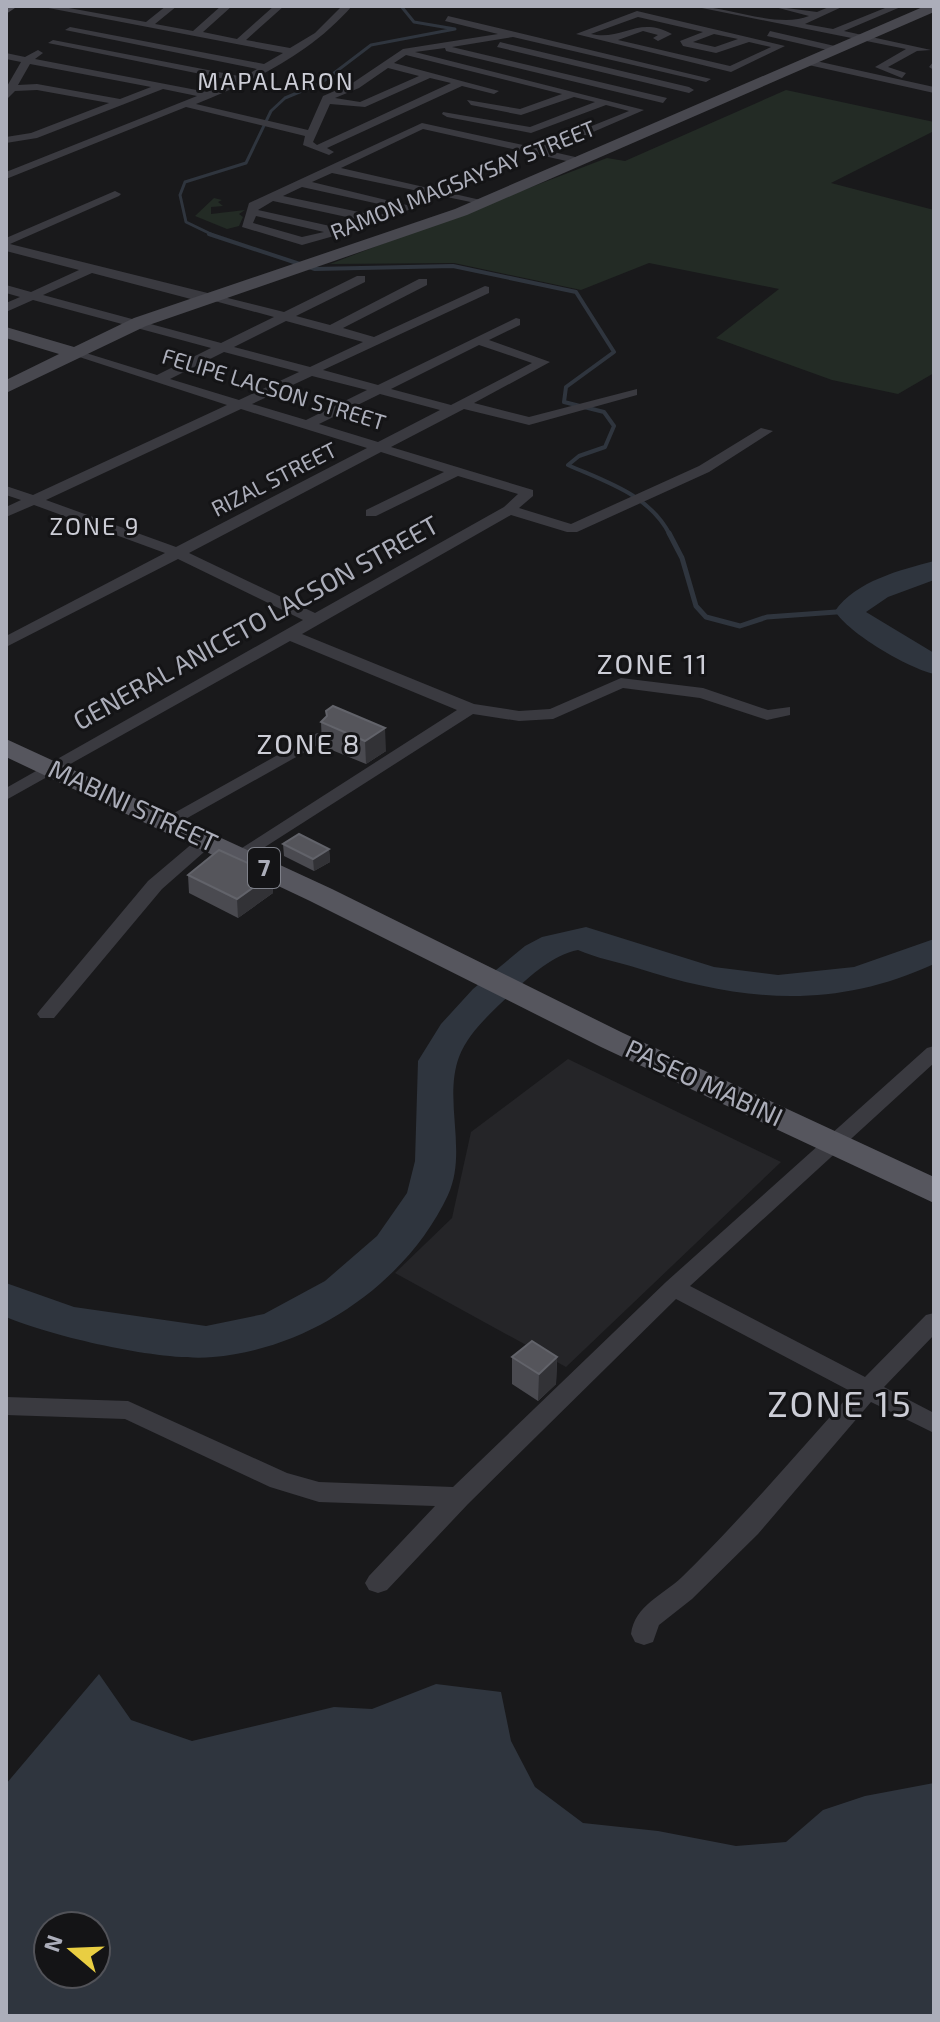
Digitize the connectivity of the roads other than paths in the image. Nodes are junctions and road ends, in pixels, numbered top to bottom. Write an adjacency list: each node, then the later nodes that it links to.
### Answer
1 (12, 6): 16 (main road)
2 (43, 6): 14 (street)
3 (121, 6): 20 (street)
4 (172, 6): 22 (street)
5 (227, 6): 27 (street)
6 (279, 6): 34 (street)
7 (347, 6): 42 (street)
8 (637, 6): 40 (street)
9 (697, 6): 18 (street)
10 (754, 6): 18 (street)
11 (776, 6): 19 (street)
12 (839, 6): 19 (street)
13 (898, 6): 26 (street)
14 (67, 7): 17 (street)
15 (934, 7): 29 (main road, RAMON MAGSAYSAY STREET)
16 (6, 10)
17 (94, 13): 20 (street); 24 (street)
18 (734, 14): 23 (street)
19 (818, 15): 23 (street)
20 (108, 16): 22 (street)
21 (448, 19): 28 (street)
22 (150, 23): 27 (street)
23 (793, 26): 26 (street)
24 (70, 30): 36 (street); 49 (street)
25 (715, 30): 31 (street); 33 (street); 37 (street)
26 (835, 32): 29 (street)
27 (196, 33): 34 (street)
28 (514, 34): 32 (street); 56 (street)
29 (860, 36): 40 (main road, RAMON MAGSAYSAY STREET); 41 (street)
30 (658, 38): 33 (street); 37 (street); 39 (street)
31 (748, 39): 37 (street); 46 (street)
32 (476, 40): 38 (street); 56 (street)
33 (608, 40): 39 (street)
34 (240, 41): 42 (street)
35 (934, 41): 41 (street)
36 (53, 43): 45 (street); 51 (street)
37 (683, 43)
38 (436, 46): 43 (street); 63 (street)
39 (636, 47): 46 (street)
40 (836, 49): 48 (main road, RAMON MAGSAYSAY STREET)
41 (923, 49): 53 (street)
42 (295, 52): 49 (street)
43 (402, 53): 47 (street); 52 (street)
44 (6, 56): 45 (street)
45 (28, 59): 55 (street); 59 (street)
46 (758, 59): 48 (street)
47 (385, 64): 50 (street); 62 (street)
48 (801, 64): 57 (street); 77 (main road, RAMON MAGSAYSAY STREET)
49 (268, 68): 51 (street)
50 (429, 75): 54 (street); 68 (street)
51 (246, 80): 61 (street)
52 (518, 80): 58 (street); 60 (street)
53 (934, 82)
54 (460, 83): 58 (street); 74 (street)
55 (160, 87): 61 (street); 64 (street)
56 (689, 90): 63 (street)
57 (934, 90)
58 (494, 91): 65 (street)
59 (9, 92): 64 (street)
60 (573, 94): 65 (street); 66 (street)
61 (212, 96): 67 (street)
62 (325, 100): 68 (street); 71 (street)
63 (663, 100): 69 (street)
64 (119, 102): 73 (street)
65 (471, 102): 70 (street)
66 (605, 102): 69 (street); 70 (street)
67 (189, 105): 71 (street); 79 (street)
68 (361, 105): 71 (street)
69 (639, 110): 75 (street)
70 (447, 114): 72 (street)
71 (324, 124): 74 (street)
72 (422, 126): 75 (street); 76 (street)
73 (6, 140)
74 (316, 149): 76 (street)
75 (540, 151): 77 (street)
76 (354, 157): 78 (street)
77 (580, 161): 84 (main road, RAMON MAGSAYSAY STREET)
78 (330, 169): 80 (street); 82 (street)
79 (6, 176)
80 (299, 183): 83 (street); 85 (street)
81 (115, 194): 87 (street)
82 (441, 195): 84 (street); 85 (street)
83 (272, 197): 86 (street); 86 (street)
84 (481, 203): 94 (main road, RAMON MAGSAYSAY STREET)
85 (409, 207): 86 (street)
86 (379, 220)
87 (6, 244): 88 (street)
88 (88, 270): 93 (street); 94 (street)
89 (361, 279): 96 (street)
90 (423, 282): 99 (street)
91 (6, 289): 93 (street)
92 (485, 290): 101 (street)
93 (33, 296): 95 (street); 97 (street)
94 (209, 298): 96 (street); 97 (main road, RAMON MAGSAYSAY STREET)
95 (6, 308)
96 (285, 316): 99 (street); 103 (street)
97 (140, 322): 103 (street); 104 (main road, RAMON MAGSAYSAY STREET)
98 (516, 322): 102 (street)
99 (332, 329): 101 (street)
100 (6, 332): 104 (main road, FELIPE LACSON STREET)
101 (375, 341): 105 (street)
102 (478, 341): 108 (street); 111 (street, RIZAL STREET)
103 (226, 346): 105 (street); 106 (street)
104 (73, 353): 106 (street, FELIPE LACSON STREET); 107 (main road, RAMON MAGSAYSAY STREET)
105 (313, 370): 108 (street); 110 (street)
106 (159, 379): 110 (street, FELIPE LACSON STREET)
107 (6, 387)
108 (382, 389): 111 (street); 112 (street)
109 (632, 392): 111 (street)
110 (240, 404): 112 (street, FELIPE LACSON STREET); 118 (street)
111 (460, 407): 114 (street, RIZAL STREET)
112 (309, 424): 114 (street, FELIPE LACSON STREET)
113 (766, 431): 119 (street)
114 (383, 447): 115 (street, FELIPE LACSON STREET); 122 (street, RIZAL STREET)
115 (459, 470): 117 (street, FELIPE LACSON STREET); 121 (street)
116 (6, 490): 118 (street)
117 (528, 493): 119 (street, GENERAL ANICETO LACSON STREET)
118 (33, 500): 120 (street); 122 (street)
119 (509, 510): 123 (street, GENERAL ANICETO LACSON STREET)
120 (6, 513)
121 (371, 513)
122 (178, 553): 123 (street); 125 (street, RIZAL STREET)
123 (316, 620): 124 (street, GENERAL ANICETO LACSON STREET)
124 (288, 634): 126 (street); 130 (street, GENERAL ANICETO LACSON STREET)
125 (6, 642)
126 (470, 709): 127 (street); 134 (street)
127 (784, 711)
128 (317, 738): 132 (street)
129 (6, 747): 130 (main road, MABINI STREET / 7)
130 (52, 767): 131 (street, GENERAL ANICETO LACSON STREET); 132 (main road, MABINI STREET / 7)
131 (6, 795)
132 (167, 822): 133 (main road, MABINI STREET / 7)
133 (206, 841): 134 (main road, MABINI STREET / 7); 136 (street)
134 (240, 857): 135 (main road, MABINI STREET / 7)
135 (474, 974): 138 (main road, PASEO MABINI / 7)
136 (47, 1014)
137 (934, 1052): 138 (street)
138 (836, 1145): 139 (main road, PASEO MABINI / 7); 140 (street)
139 (934, 1191)
140 (674, 1288): 142 (street); 145 (street)
141 (934, 1321): 142 (street)
142 (868, 1389): 144 (street); 147 (street)
143 (6, 1406): 145 (street)
144 (934, 1424)
145 (459, 1497): 146 (street)
146 (378, 1583)
147 (644, 1634)

